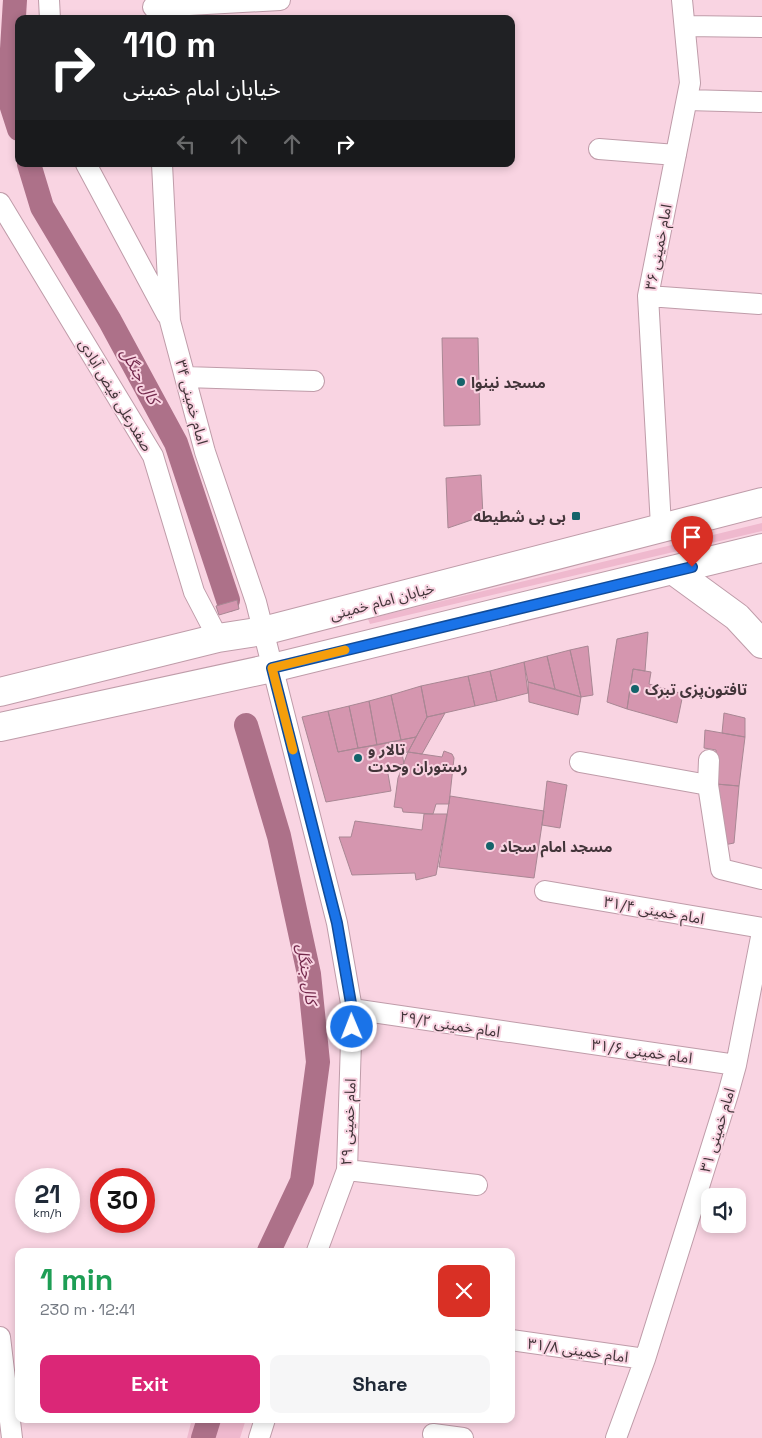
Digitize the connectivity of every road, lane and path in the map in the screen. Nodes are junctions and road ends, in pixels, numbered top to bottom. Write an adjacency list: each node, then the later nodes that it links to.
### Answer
1 (49, 0): 5 (street)
2 (280, 0): 4 (street)
3 (682, 0): 6 (street, امام خمینی ۳۶)
4 (153, 8)
5 (50, 15)
6 (685, 26): 7 (street); 8 (street, امام خمینی ۳۶)
7 (762, 27)
8 (687, 100): 9 (street); 11 (street, امام خمینی ۳۶)
9 (760, 102)
10 (599, 149): 11 (street)
11 (676, 155): 15 (street, امام خمینی ۳۶)
12 (88, 167): 17 (street)
13 (162, 167): 17 (street, امام خمینی ۳۴)
14 (0, 203): 25 (street, صفدرعلی فیض آبادی)
15 (648, 296): 16 (street); 21 (street, امام خمینی ۳۶)
16 (759, 304)
17 (170, 321): 18 (street, امام خمینی ۳۴)
18 (185, 377): 19 (street); 24 (street, امام خمینی ۳۴)
19 (314, 381)
20 (762, 502): 21 (main road, خیابان امام خمینی)
21 (661, 526): 24 (main road, خیابان امام خمینی)
22 (762, 548): 23 (main road)
23 (674, 571): 26 (main road); 27 (main road)
24 (263, 631): 25 (main road, خیابان امام خمینی); 27 (street, امام خمینی ۳۴)
25 (218, 638): 28 (main road, خیابان امام خمینی)
26 (762, 644)
27 (272, 668): 29 (main road); 37 (street, امام خمینی ۲۹)
28 (0, 692)
29 (0, 727)
30 (709, 760): 32 (street)
31 (580, 762): 32 (street)
32 (708, 785): 33 (street)
33 (762, 879)
34 (545, 891): 35 (street, امام خمینی ۳۱/۴)
35 (762, 930): 36 (street, امام خمینی ۳۱)
36 (760, 955): 39 (street, امام خمینی ۳۱)
37 (352, 1009): 38 (street, امام خمینی ۲۹/۲); 40 (street, امام خمینی ۲۹)
38 (548, 1037): 39 (street, امام خمینی ۳۱/۶)
39 (736, 1065): 45 (street, امام خمینی ۳۱)
40 (347, 1170): 41 (street); 42 (street, امام خمینی ۲۹)
41 (477, 1185)
42 (318, 1248)
43 (0, 1337): 48 (street)
44 (515, 1341): 45 (street, امام خمینی ۳۱/۸)
45 (645, 1359): 51 (street, امام خمینی ۳۱)
46 (264, 1423): 49 (street)
47 (433, 1434): 50 (street)
48 (12, 1438)
49 (259, 1438)
50 (463, 1438)
51 (616, 1438)

